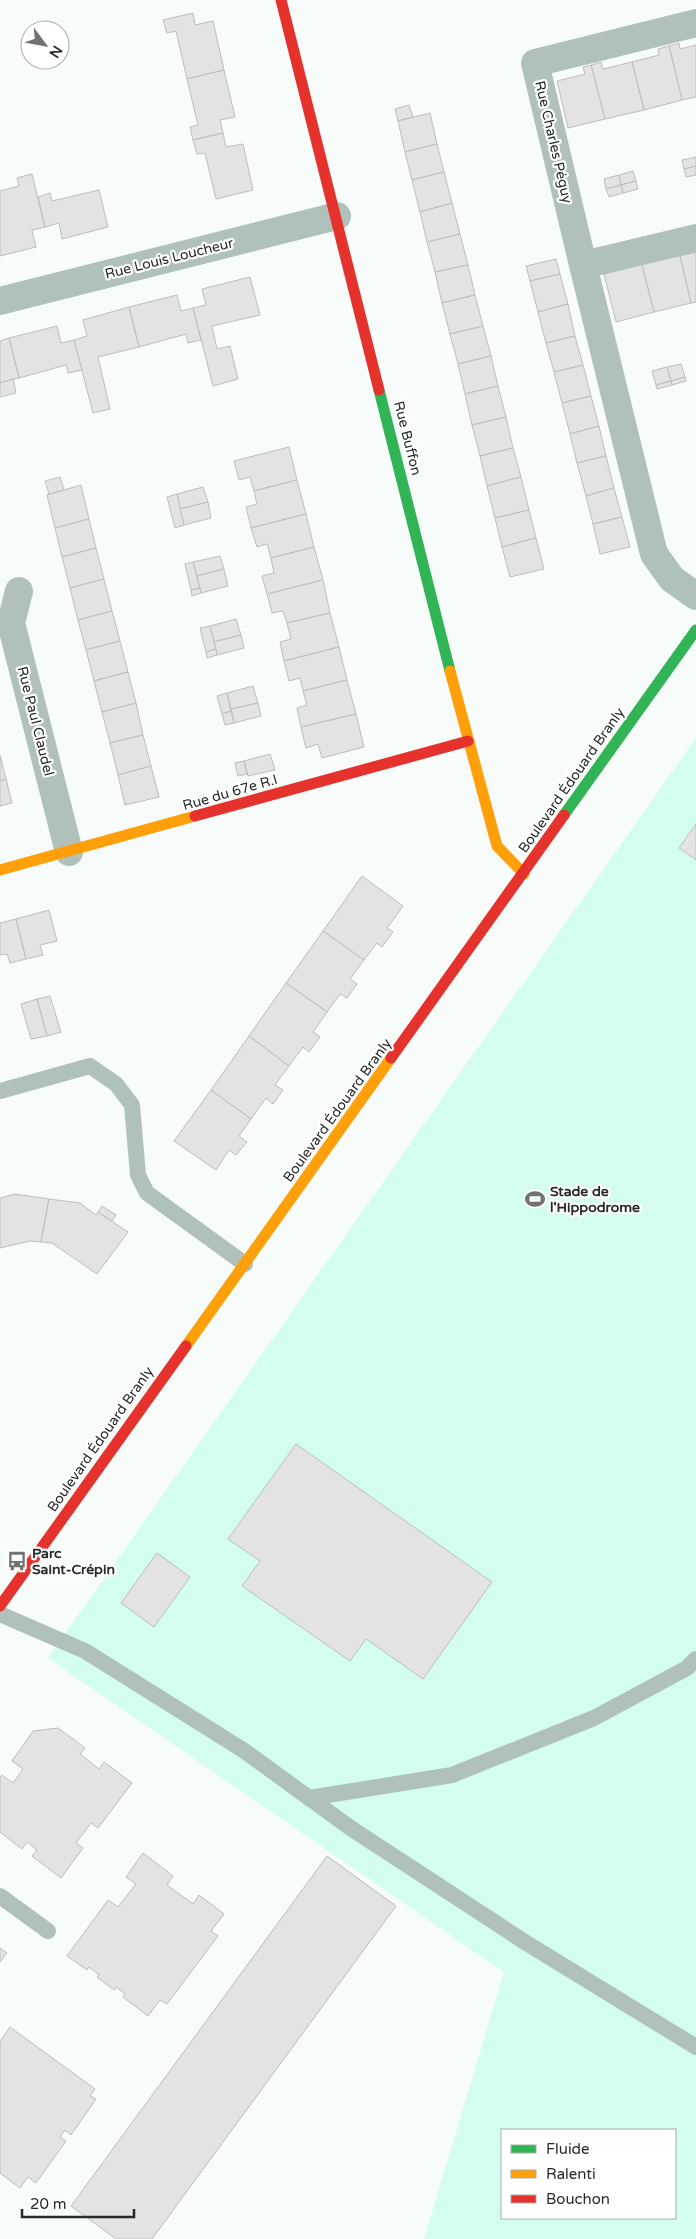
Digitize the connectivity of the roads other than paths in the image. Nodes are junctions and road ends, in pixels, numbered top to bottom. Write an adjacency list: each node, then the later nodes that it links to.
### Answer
1 (281, 0): 3 (street, Rue Buffon)
2 (696, 24): 5 (street, Rue Charles Péguy)
3 (337, 216): 6 (street, Rue Louis Loucheur); 10 (street, Rue Buffon)
4 (696, 238): 5 (street)
5 (584, 265): 8 (street, Rue Charles Péguy)
6 (0, 301)
7 (18, 591): 11 (street, Rue Paul Claudel)
8 (696, 596)
9 (696, 630): 13 (street, Boulevard Édouard Branly)
10 (468, 741): 11 (street, Rue du 67e R.I); 13 (street, Rue Buffon)
11 (69, 852): 12 (street, Rue du 67e R.I)
12 (0, 870)
13 (524, 874): 15 (street, Boulevard Édouard Branly)
14 (0, 1092): 15 (lane)
15 (245, 1264): 16 (street, Boulevard Édouard Branly)
16 (0, 1606)
17 (0, 1614): 19 (lane)
18 (696, 1659): 19 (lane)
19 (310, 1798): 22 (lane)
20 (0, 1896): 21 (lane)
21 (48, 1931)
22 (696, 2047)

